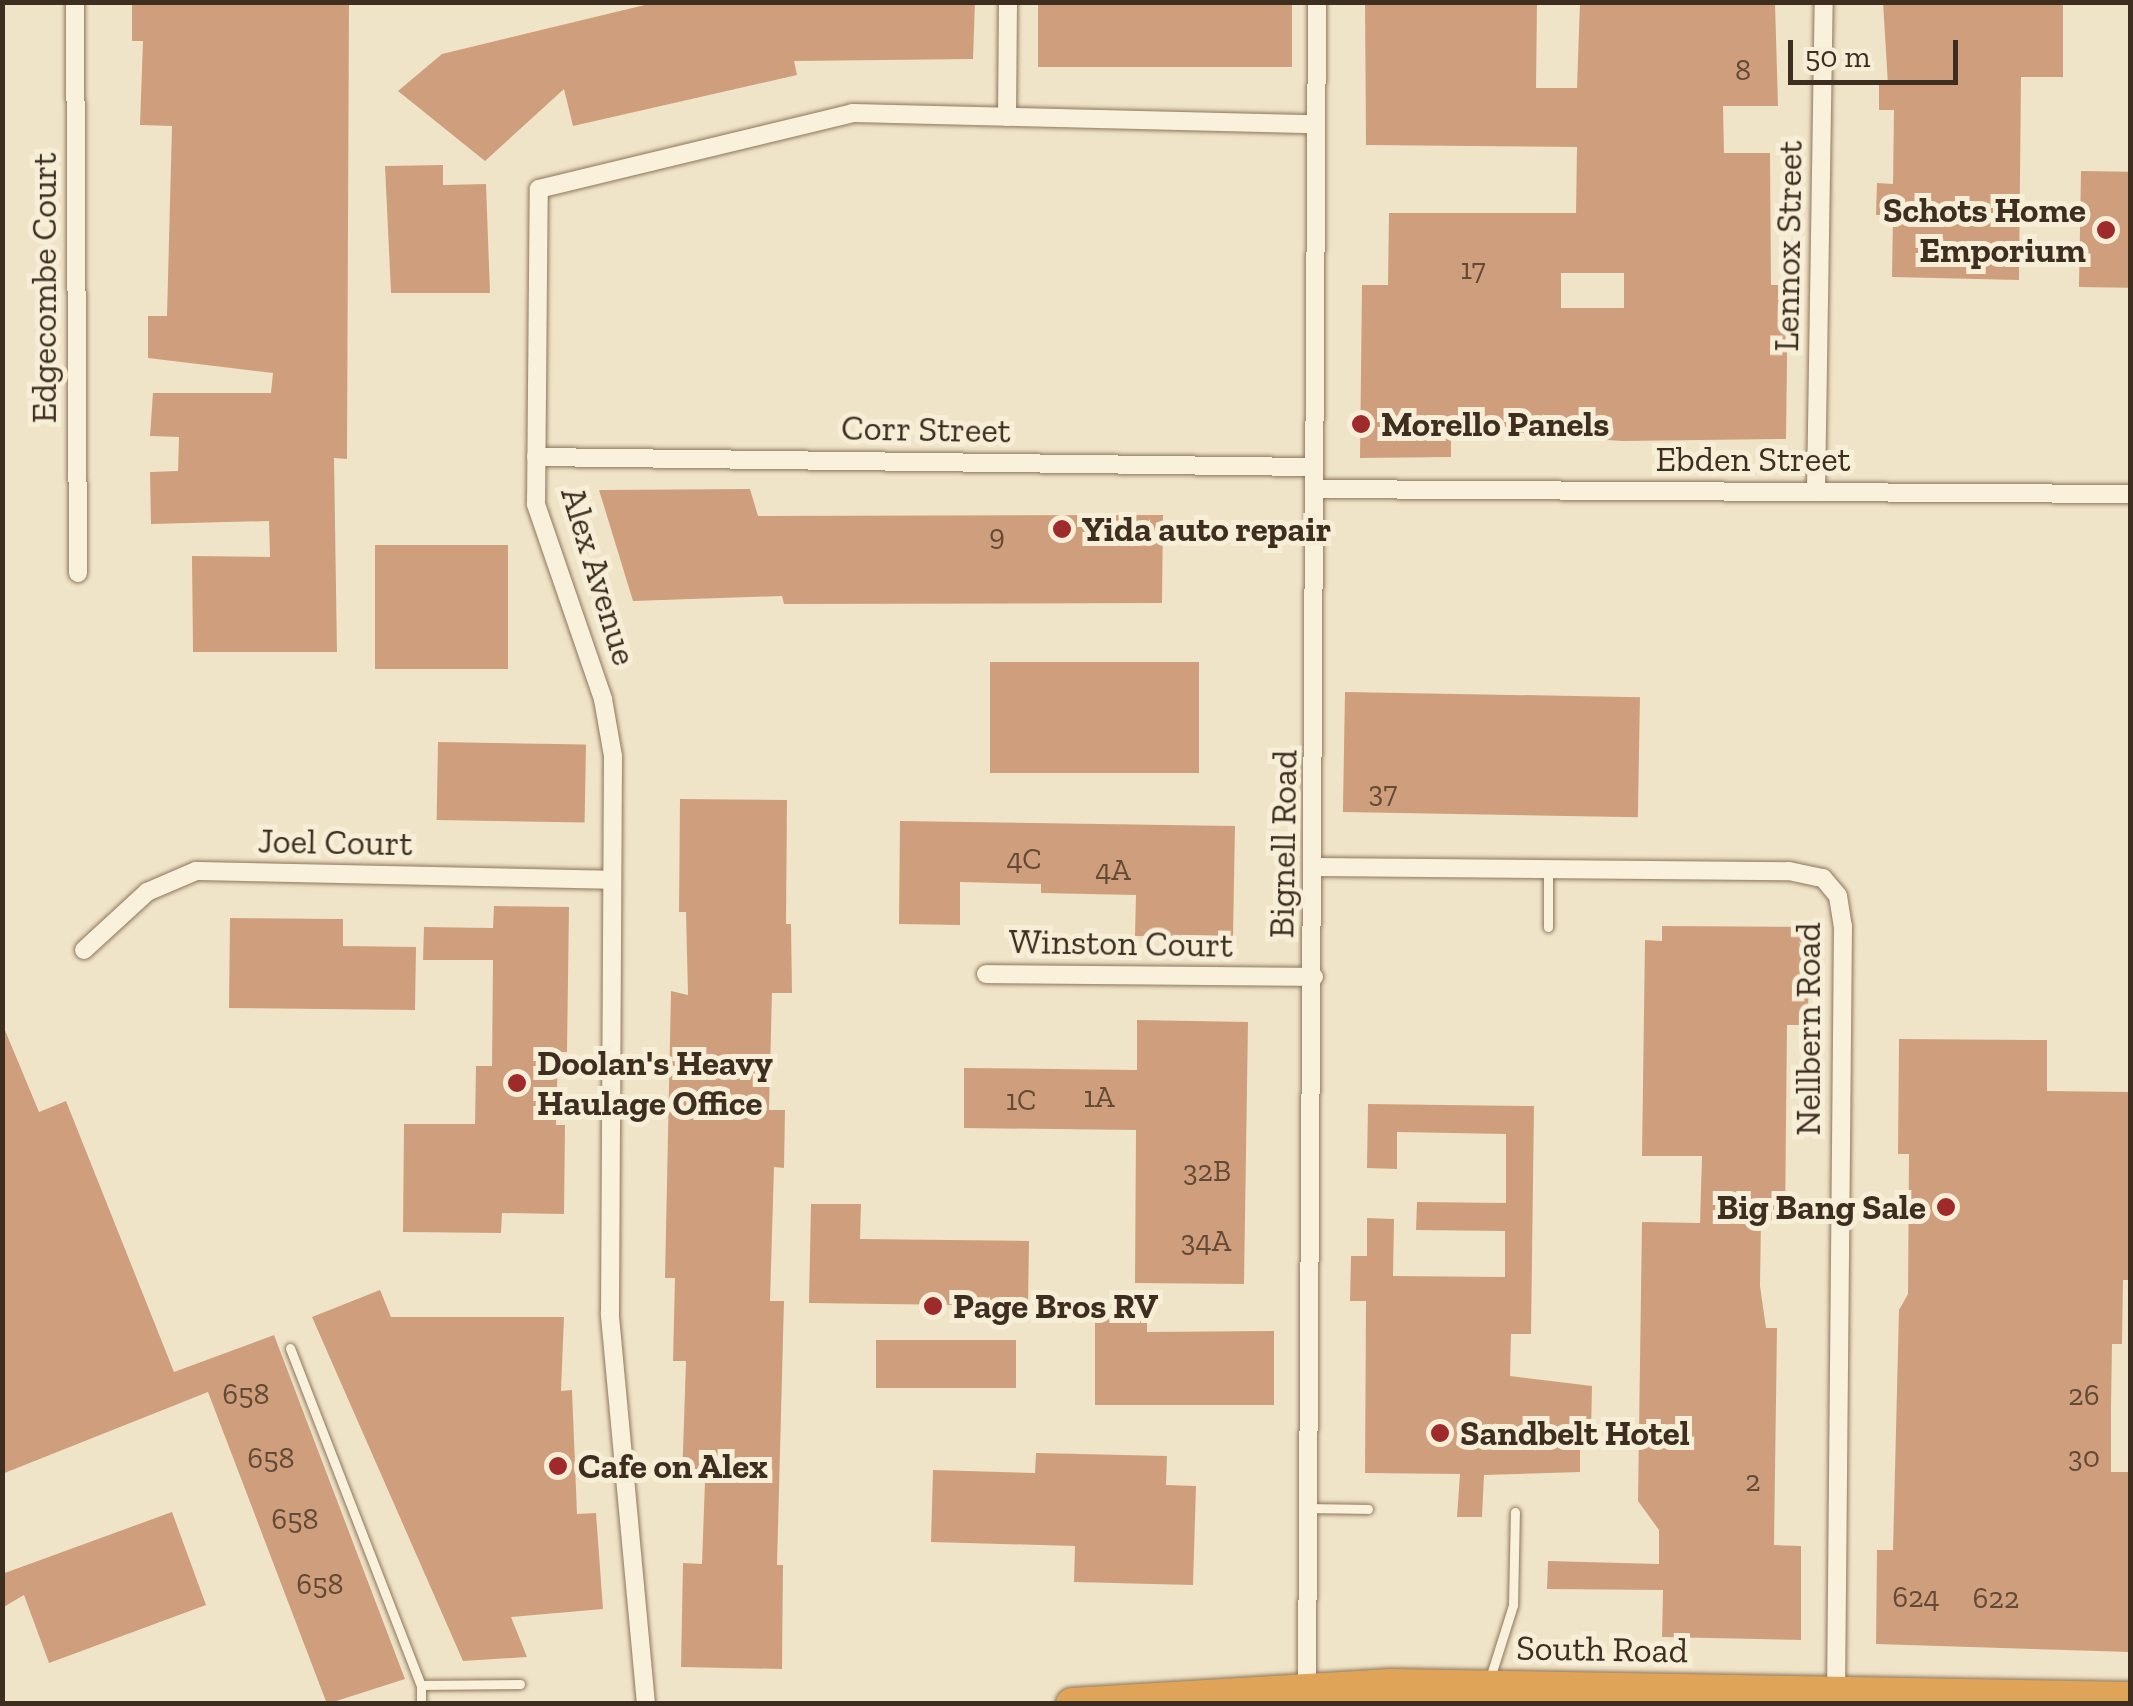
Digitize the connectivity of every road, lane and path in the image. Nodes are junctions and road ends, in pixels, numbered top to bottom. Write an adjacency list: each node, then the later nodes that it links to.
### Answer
1 (76, 2): 12 (street, Edgecombe Court)
2 (1008, 2): 5 (street)
3 (1317, 2): 6 (street, Bignell Road)
4 (1824, 2): 10 (street, Lennox Street)
5 (1008, 117): 6 (street, Alex Avenue); 7 (street, Alex Avenue)
6 (1315, 124): 8 (street, Bignell Road)
7 (536, 457): 8 (street, Corr Street); 15 (street, Alex Avenue)
8 (1314, 467): 9 (street, Bignell Road)
9 (1314, 489): 10 (street, Ebden Street); 13 (street, Bignell Road)
10 (1816, 491): 11 (street, Ebden Street)
11 (2130, 494)
12 (78, 573)
13 (1316, 867): 14 (street, Nellbern Road); 19 (street, Bignell Road)
14 (1548, 870): 16 (lane); 27 (street, Nellbern Road)
15 (612, 880): 17 (street, Joel Court); 31 (street, Alex Avenue)
16 (1548, 927)
17 (84, 950)
18 (986, 974): 19 (street, Winston Court)
19 (1314, 978): 21 (street, Bignell Road)
20 (290, 1348): 25 (lane)
21 (1309, 1508): 22 (lane); 28 (street, Bignell Road)
22 (1368, 1510)
23 (1515, 1512): 26 (lane)
24 (520, 1684): 25 (lane)
25 (421, 1685): 30 (lane)
26 (1489, 1686): 27 (highway, South Road); 28 (highway, South Road)
27 (1836, 1694): 29 (highway, South Road)
28 (1307, 1698): 32 (highway, South Road)
29 (2130, 1698)
30 (421, 1704)
31 (646, 1704)
32 (1072, 1704)

